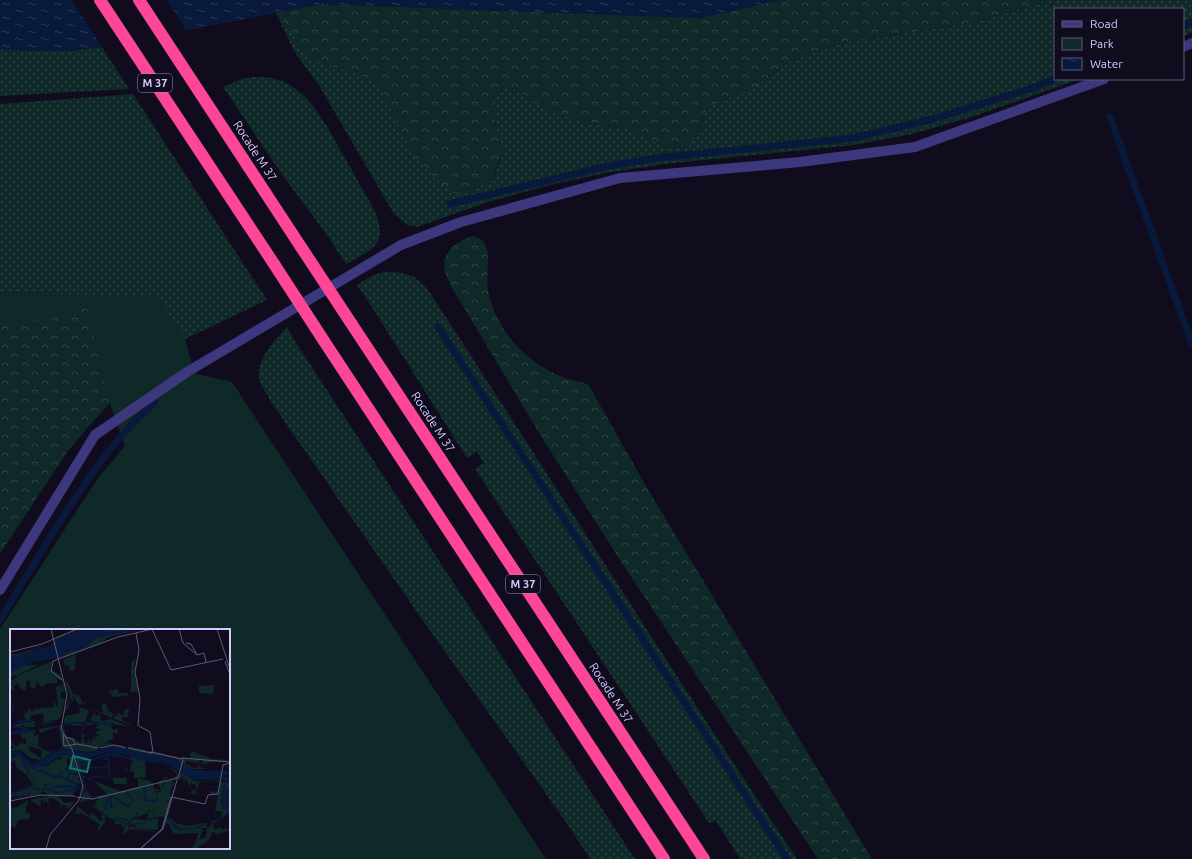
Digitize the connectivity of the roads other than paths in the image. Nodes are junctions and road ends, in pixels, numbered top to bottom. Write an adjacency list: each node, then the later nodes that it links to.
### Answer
1 (100, 0): 5 (highway, M 37, bridge)
2 (139, 0): 6 (highway, Rocade M 37 / M 37, bridge)
3 (1101, 80): 4 (street)
4 (0, 590)
5 (664, 859)
6 (704, 859)

